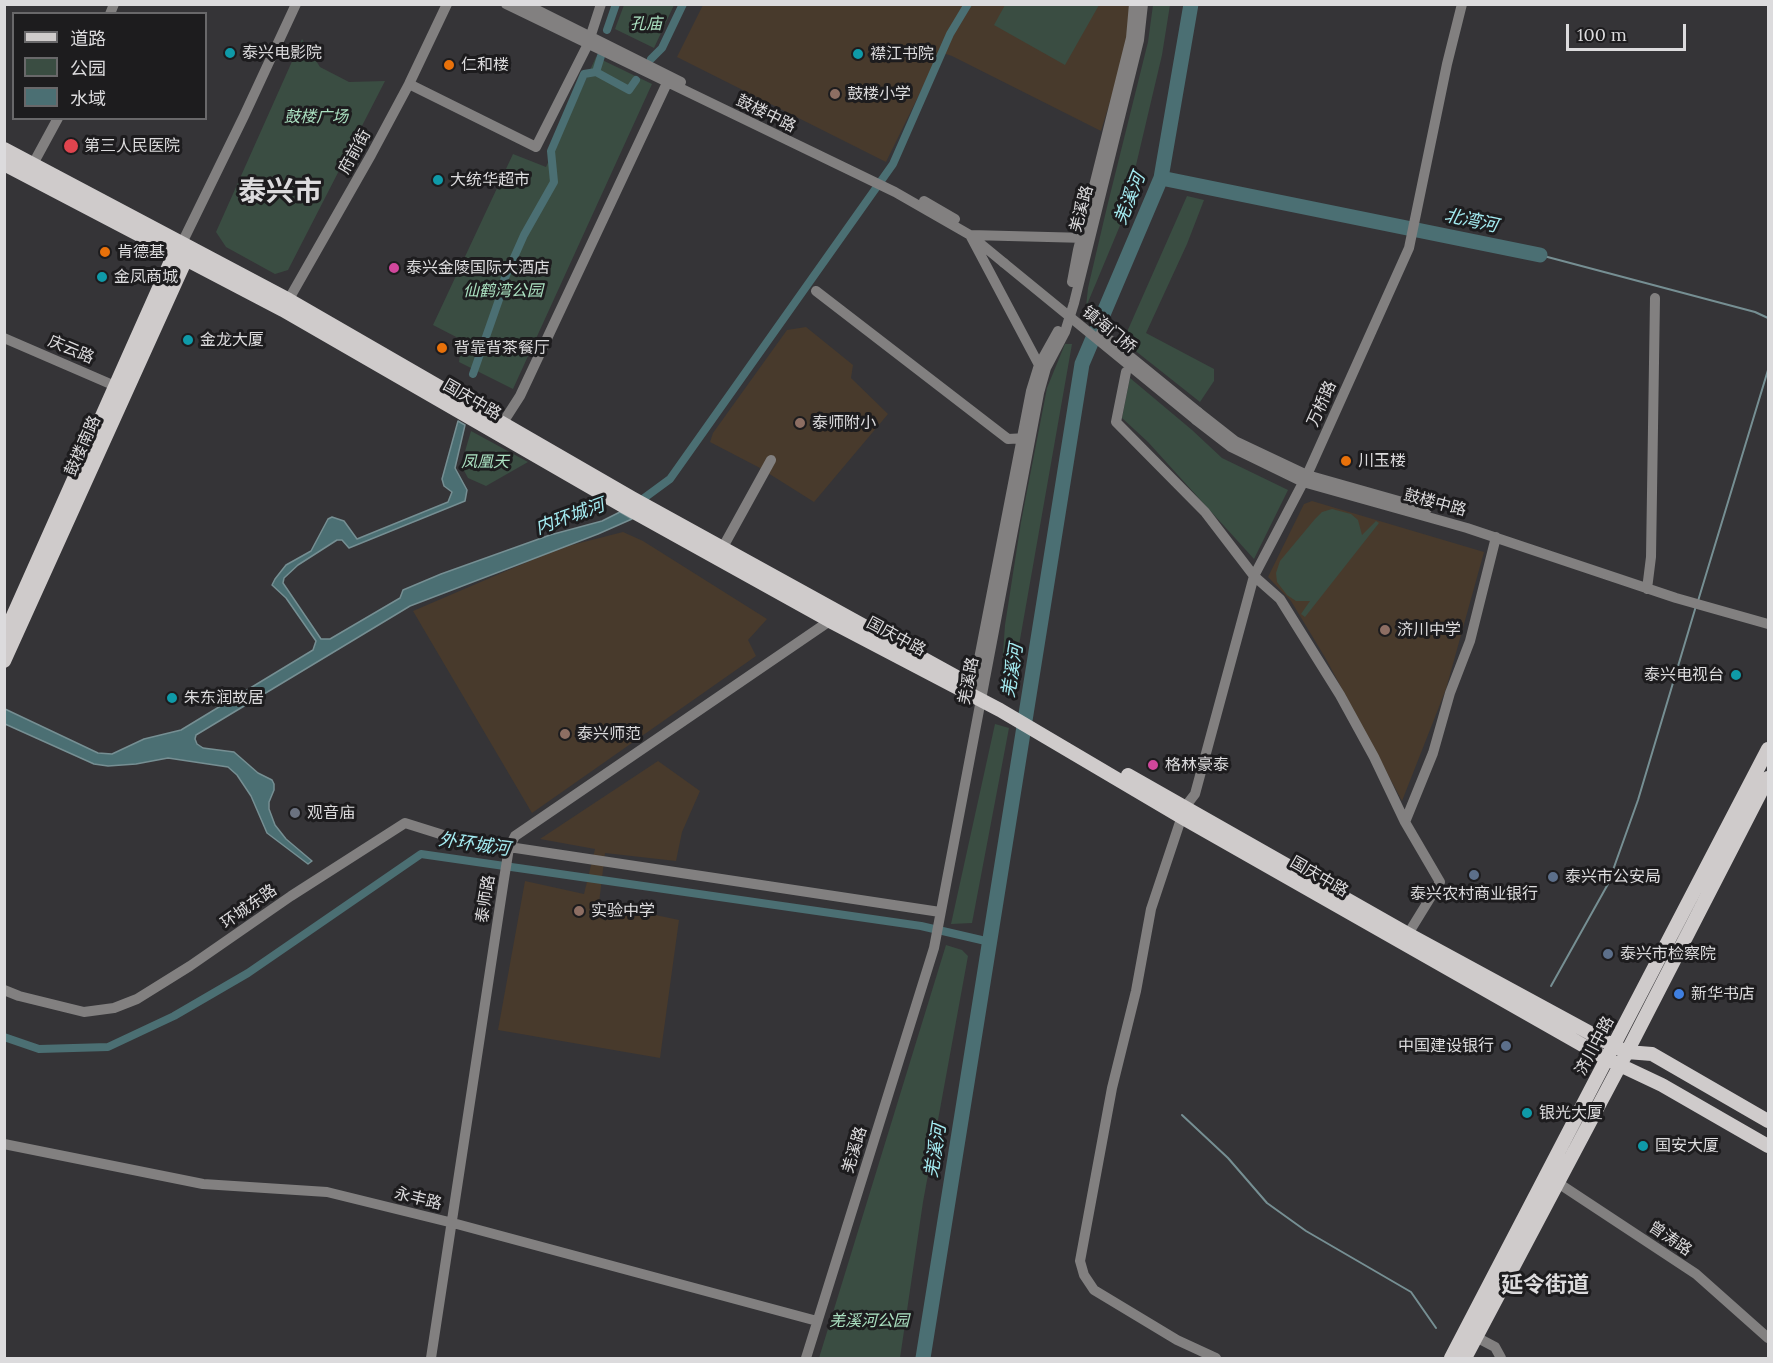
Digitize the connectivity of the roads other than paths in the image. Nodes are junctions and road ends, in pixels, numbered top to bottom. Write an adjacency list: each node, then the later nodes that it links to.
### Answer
1 (296, 4): 19 (street, 鼓楼南路)
2 (447, 4): 11 (street, 府前街)
3 (506, 4): 9 (street, 鼓楼中路)
4 (525, 4): 9 (street)
5 (601, 4): 9 (street)
6 (1134, 4): 18 (street, 羌溪路)
7 (1143, 4): 18 (street, 羌溪路)
8 (1462, 4): 33 (street, 万桥路)
9 (589, 40): 10 (street, 鼓楼中路); 11 (street); 16 (street)
10 (667, 83): 16 (street, 鼓楼中路); 30 (street)
11 (409, 84): 23 (street, 府前街)
12 (57, 120): 15 (street)
13 (4, 149): 15 (main road, 国庆中路)
14 (4, 164): 19 (main road, 国庆中路)
15 (33, 164): 19 (main road, 国庆中路)
16 (881, 182): 17 (street, 镇海门桥)
17 (974, 235): 18 (street); 20 (street, 镇海门桥); 26 (street)
18 (1084, 242): 20 (street); 25 (street, 羌溪路); 26 (street, 羌溪路)
19 (181, 251): 23 (main road, 国庆中路); 28 (main road, 鼓楼南路)
20 (1002, 257): 25 (street); 29 (street, 镇海门桥, bridge)
21 (816, 291): 31 (street)
22 (1655, 298): 39 (street)
23 (286, 305): 30 (main road, 国庆中路); 34 (main road, 国庆中路)
24 (4, 338): 28 (street, 庆云路)
25 (1049, 345): 26 (street, 羌溪路)
26 (1042, 367): 31 (street, 羌溪路)
27 (1126, 372): 38 (street)
28 (121, 388): 44 (main road, 鼓楼南路); 45 (main road, 鼓楼南路)
29 (1197, 416): 33 (street, 鼓楼中路)
30 (502, 424): 34 (main road, 国庆中路)
31 (1026, 439): 46 (street, 羌溪路)
32 (771, 460): 37 (street)
33 (1305, 478): 36 (street, 鼓楼中路); 38 (street, 万桥路); 39 (street)
34 (627, 502): 35 (main road, 国庆中路)
35 (647, 512): 37 (main road, 国庆中路); 41 (main road, 国庆中路)
36 (1496, 537): 39 (street, 鼓楼中路); 50 (street)
37 (723, 547): 41 (main road, 国庆中路)
38 (1254, 576): 49 (street, 万桥路); 50 (street)
39 (1648, 585): 40 (street, 鼓楼中路)
40 (1756, 616): 42 (street); 43 (street)
41 (836, 617): 46 (main road, 国庆中路); 51 (street)
42 (1768, 617)
43 (1768, 624)
44 (4, 636)
45 (4, 661)
46 (977, 693): 49 (main road, 国庆中路); 52 (street, 羌溪路)
47 (1768, 749): 55 (main road, 济川中路)
48 (1768, 778): 55 (main road, 济川中路)
49 (1184, 812): 53 (main road, 国庆中路); 56 (main road, 国庆中路); 67 (street, 万桥路)
50 (1405, 822): 53 (street)
51 (508, 852): 52 (street, 环城东路); 54 (street, 环城东路); 61 (street, 泰师路)
52 (940, 912): 62 (street, 羌溪路)
53 (1408, 934): 55 (main road, 国庆中路)
54 (4, 990)
55 (1620, 1049): 56 (main road, 济川中路); 57 (main road, 国庆中路)
56 (1613, 1062): 59 (main road, 国庆中路); 60 (main road, 济川中路)
57 (1768, 1120)
58 (4, 1144): 61 (street, 永丰路)
59 (1768, 1146)
60 (1552, 1179): 63 (main road, 济川中路); 64 (street, 曾涛路); 68 (main road, 济川中路)
61 (453, 1223): 62 (street, 永丰路); 65 (street, 泰师路)
62 (818, 1321): 66 (street, 羌溪路)
63 (1476, 1337): 69 (main road, 济川中路); 70 (street)
64 (1768, 1338)
65 (431, 1359)
66 (806, 1359)
67 (1216, 1359)
68 (1451, 1359)
69 (1465, 1359)
70 (1501, 1359)

